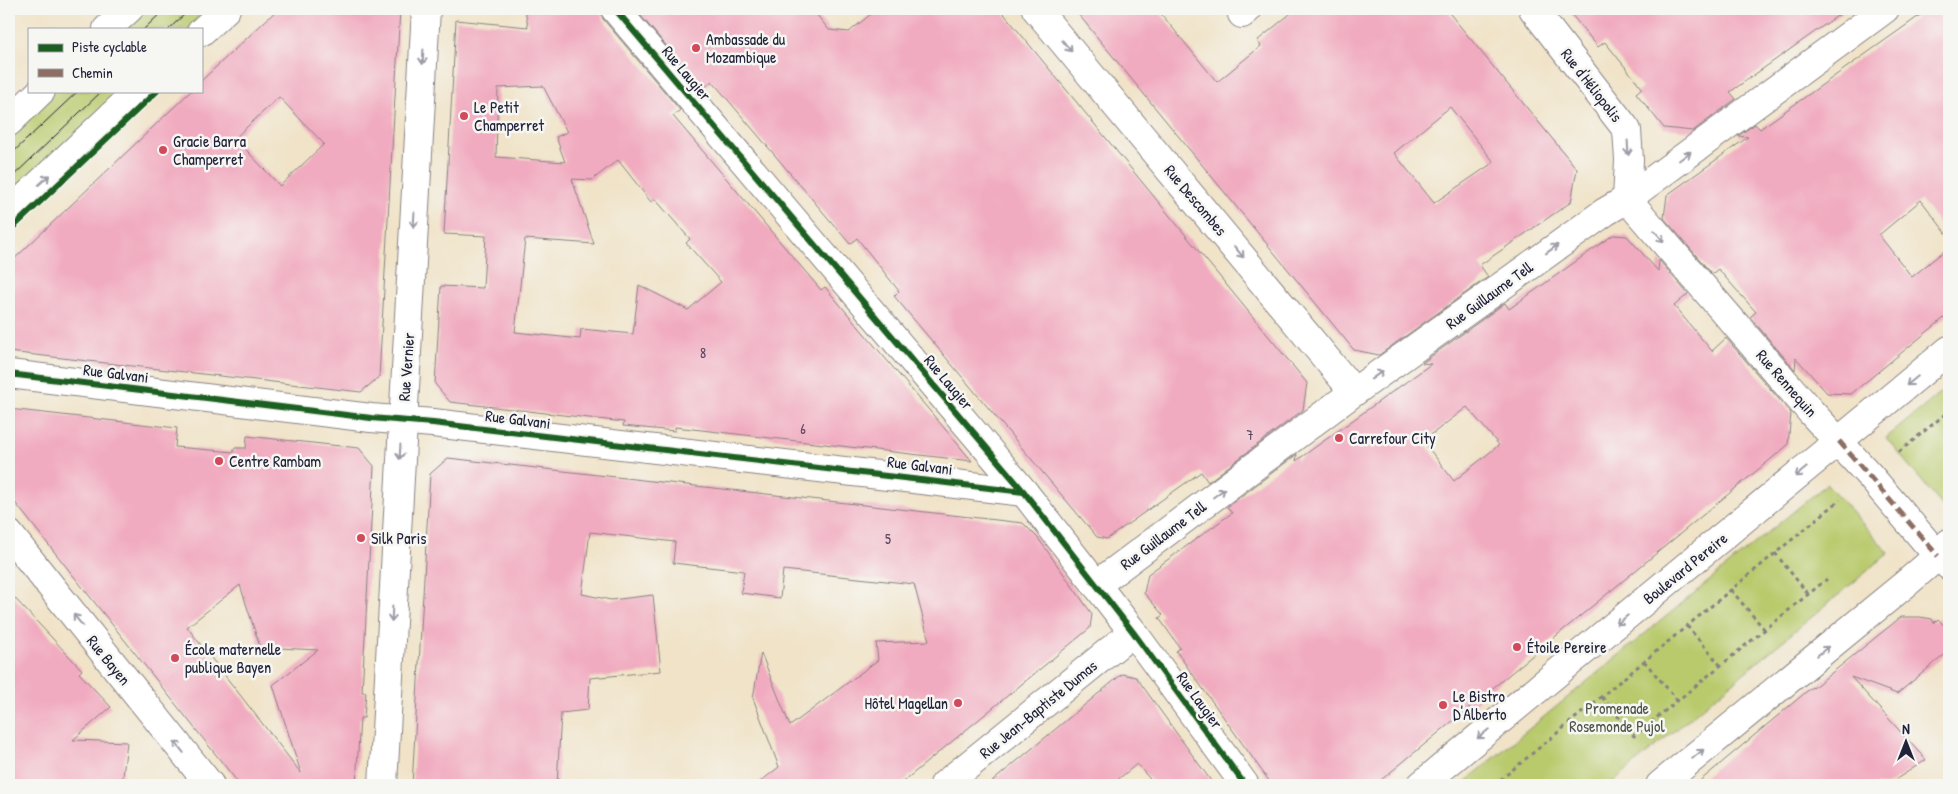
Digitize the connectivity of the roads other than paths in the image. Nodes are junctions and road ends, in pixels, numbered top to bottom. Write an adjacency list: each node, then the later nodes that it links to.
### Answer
1 (129, 9): 8 (street)
2 (226, 9): 9 (street)
3 (426, 9): 18 (street, Rue Vernier, one-way to 18)
4 (615, 9): 20 (street, Rue Laugier)
5 (1036, 9): 17 (street, Rue Descombes, one-way to 17)
6 (1533, 9): 13 (street, Rue d'Héliopolis, one-way to 13)
7 (1885, 9): 13 (street, Rue Guillaume Tell, one-way to 7)
8 (109, 28)
9 (202, 31)
10 (40, 92): 12 (street)
11 (137, 92): 14 (street, one-way to 11)
12 (9, 122)
13 (1627, 200): 17 (street, Rue Guillaume Tell, one-way to 13); 19 (street, Rue Rennequin, one-way to 19)
14 (9, 213)
15 (1949, 350): 19 (street, Boulevard Pereire, one-way to 19)
16 (9, 374): 18 (street, Rue Galvani)
17 (1354, 392): 23 (street, Rue Guillaume Tell, one-way to 17)
18 (402, 421): 20 (street, Rue Galvani); 26 (street, Rue Vernier, one-way to 26)
19 (1839, 441): 22 (street, Rue Rennequin); 29 (street, Boulevard Pereire, one-way to 29)
20 (1024, 492): 23 (street, Rue Laugier)
21 (9, 534): 25 (street, Rue Bayen, one-way to 21)
22 (1946, 555): 30 (street, one-way to 22)
23 (1096, 585): 24 (street, Rue Laugier)
24 (1133, 632): 27 (street, Rue Jean-Baptiste Dumas); 28 (street, Rue Laugier)
25 (210, 785)
26 (383, 785)
27 (944, 785)
28 (1246, 785)
29 (1421, 785)
30 (1660, 785)

